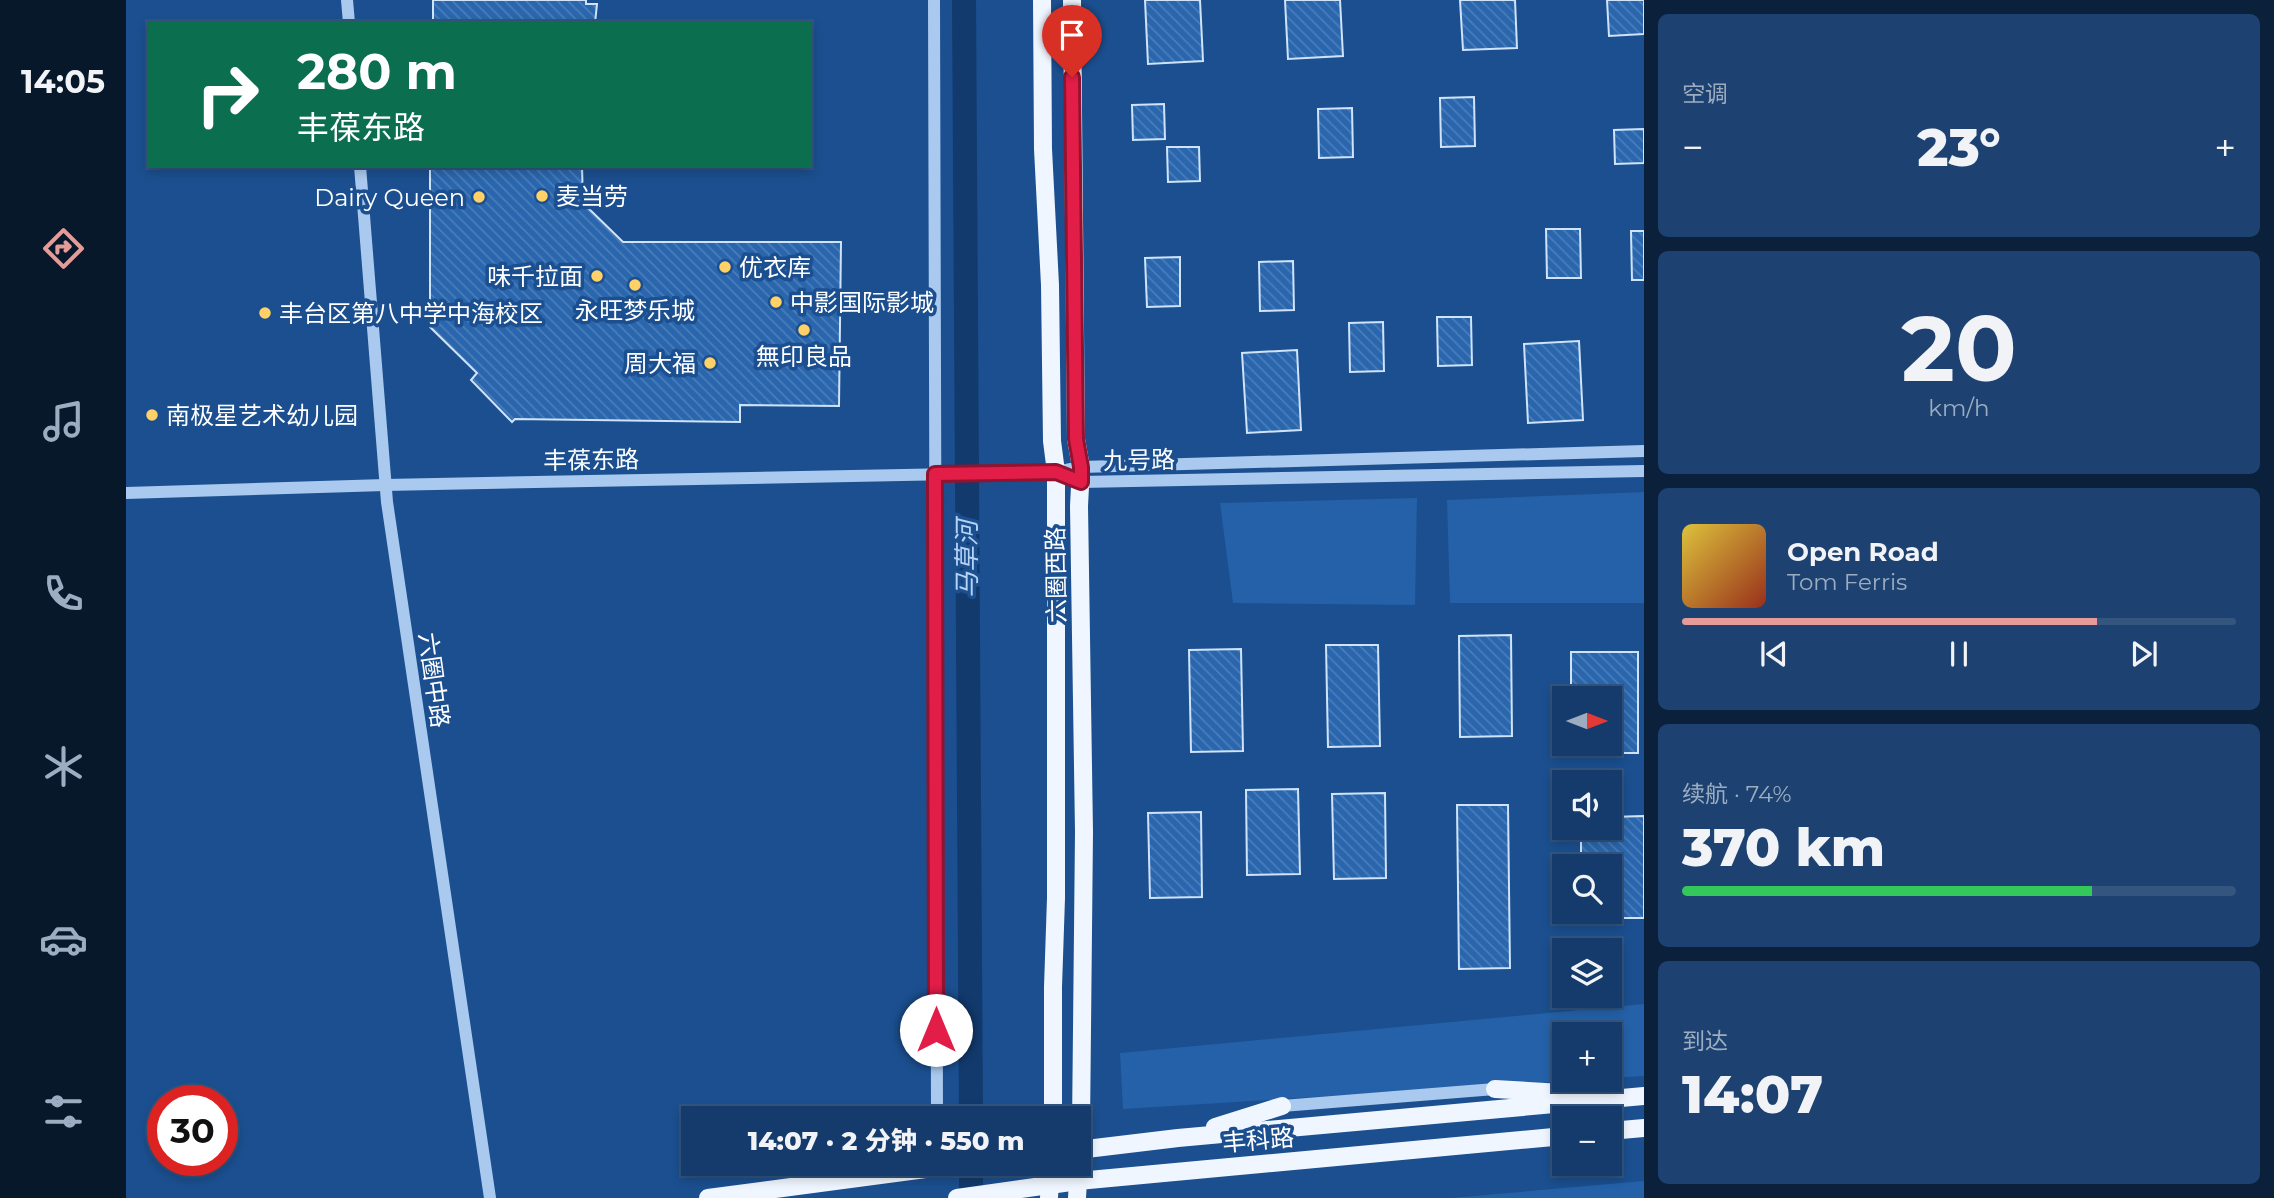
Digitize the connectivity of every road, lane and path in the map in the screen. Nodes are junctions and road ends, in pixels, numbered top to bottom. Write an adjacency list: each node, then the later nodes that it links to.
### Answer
1 (347, 0): 5 (street)
2 (934, 0): 10 (street)
3 (1042, 0): 9 (main road, 六圈西路)
4 (1072, 0): 11 (main road, 六圈西路)
5 (349, 21)
6 (360, 168): 12 (street, 六圈中路)
7 (1644, 451): 11 (street, 九号路)
8 (1644, 471): 11 (street, 九号路)
9 (1056, 472): 10 (street, 丰葆东路); 11 (street, 九号路); 18 (main road, 六圈西路)
10 (939, 474): 12 (street, 丰葆东路); 17 (street)
11 (1081, 474): 19 (main road, 六圈西路)
12 (385, 485): 13 (street, 丰葆东路); 29 (street, 六圈中路)
13 (126, 493)
14 (1495, 1089): 16 (main road); 20 (street, 丰科路)
15 (1644, 1096): 16 (main road, 丰科路)
16 (1606, 1099): 24 (main road, 丰科路)
17 (937, 1106)
18 (1053, 1106)
19 (1079, 1106)
20 (1282, 1106): 24 (main road)
21 (1644, 1128): 22 (main road)
22 (1622, 1130)
23 (1552, 1137): 27 (main road, 丰科路)
24 (1178, 1138): 25 (main road, 丰科路)
25 (1091, 1148)
26 (869, 1176): 30 (main road)
27 (1078, 1190): 28 (main road, 丰科路)
28 (1049, 1192): 31 (main road, 丰科路)
29 (490, 1198)
30 (708, 1198)
31 (957, 1198)

